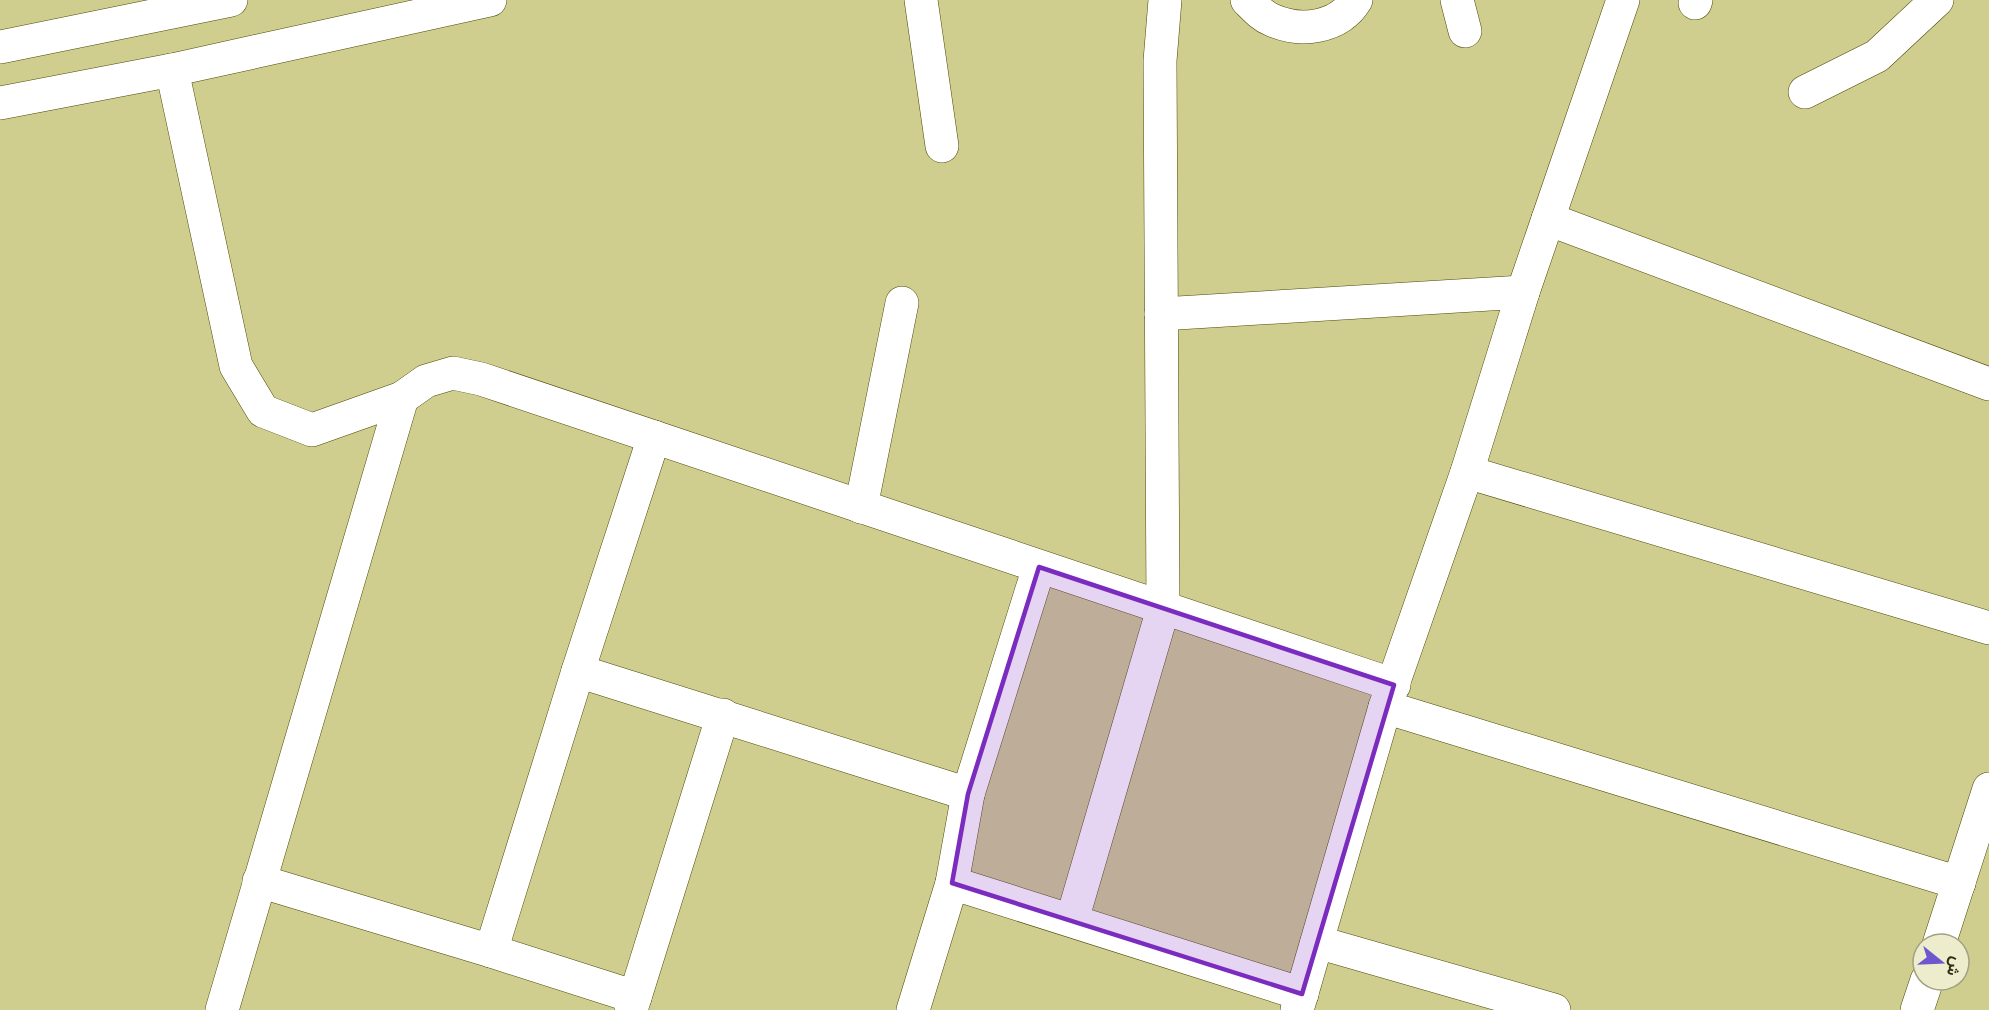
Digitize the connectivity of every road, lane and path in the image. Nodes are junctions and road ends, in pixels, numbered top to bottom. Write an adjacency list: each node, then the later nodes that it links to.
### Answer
1 (231, 0): 11 (street)
2 (490, 0): 12 (street)
3 (921, 0): 15 (street)
4 (1166, 0): 19 (street)
5 (1247, 0): 6 (street)
6 (1356, 0)
7 (1457, 0): 10 (street)
8 (1623, 0): 16 (street)
9 (1937, 0): 13 (street)
10 (1465, 31)
11 (0, 47)
12 (172, 70): 14 (street); 21 (street)
13 (1805, 92)
14 (0, 103)
15 (942, 146)
16 (1548, 219): 17 (street); 20 (street)
17 (1524, 292): 19 (street); 23 (street)
18 (902, 303): 24 (street)
19 (1161, 314): 26 (street)
20 (1989, 384)
21 (402, 398): 22 (street); 33 (street)
22 (654, 437): 24 (street); 28 (street)
23 (1467, 472): 27 (street); 29 (street)
24 (861, 507): 25 (street)
25 (1039, 567): 26 (street); 32 (street)
26 (1163, 609): 29 (street); 36 (street)
27 (1989, 628)
28 (578, 670): 30 (street); 39 (street)
29 (1389, 696): 35 (street); 38 (street)
30 (723, 715): 32 (street); 42 (street)
31 (1989, 789): 35 (street)
32 (968, 794): 34 (street)
33 (259, 881): 39 (street); 43 (street)
34 (952, 883): 36 (street); 44 (street)
35 (1959, 883): 37 (street)
36 (1072, 920): 41 (street)
37 (1943, 932)
38 (1317, 942): 41 (street); 45 (street)
39 (491, 951): 42 (street)
40 (1923, 992): 46 (street)
41 (1300, 1002)
42 (633, 1004)
43 (222, 1010)
44 (913, 1010)
45 (1554, 1010)
46 (1917, 1010)

